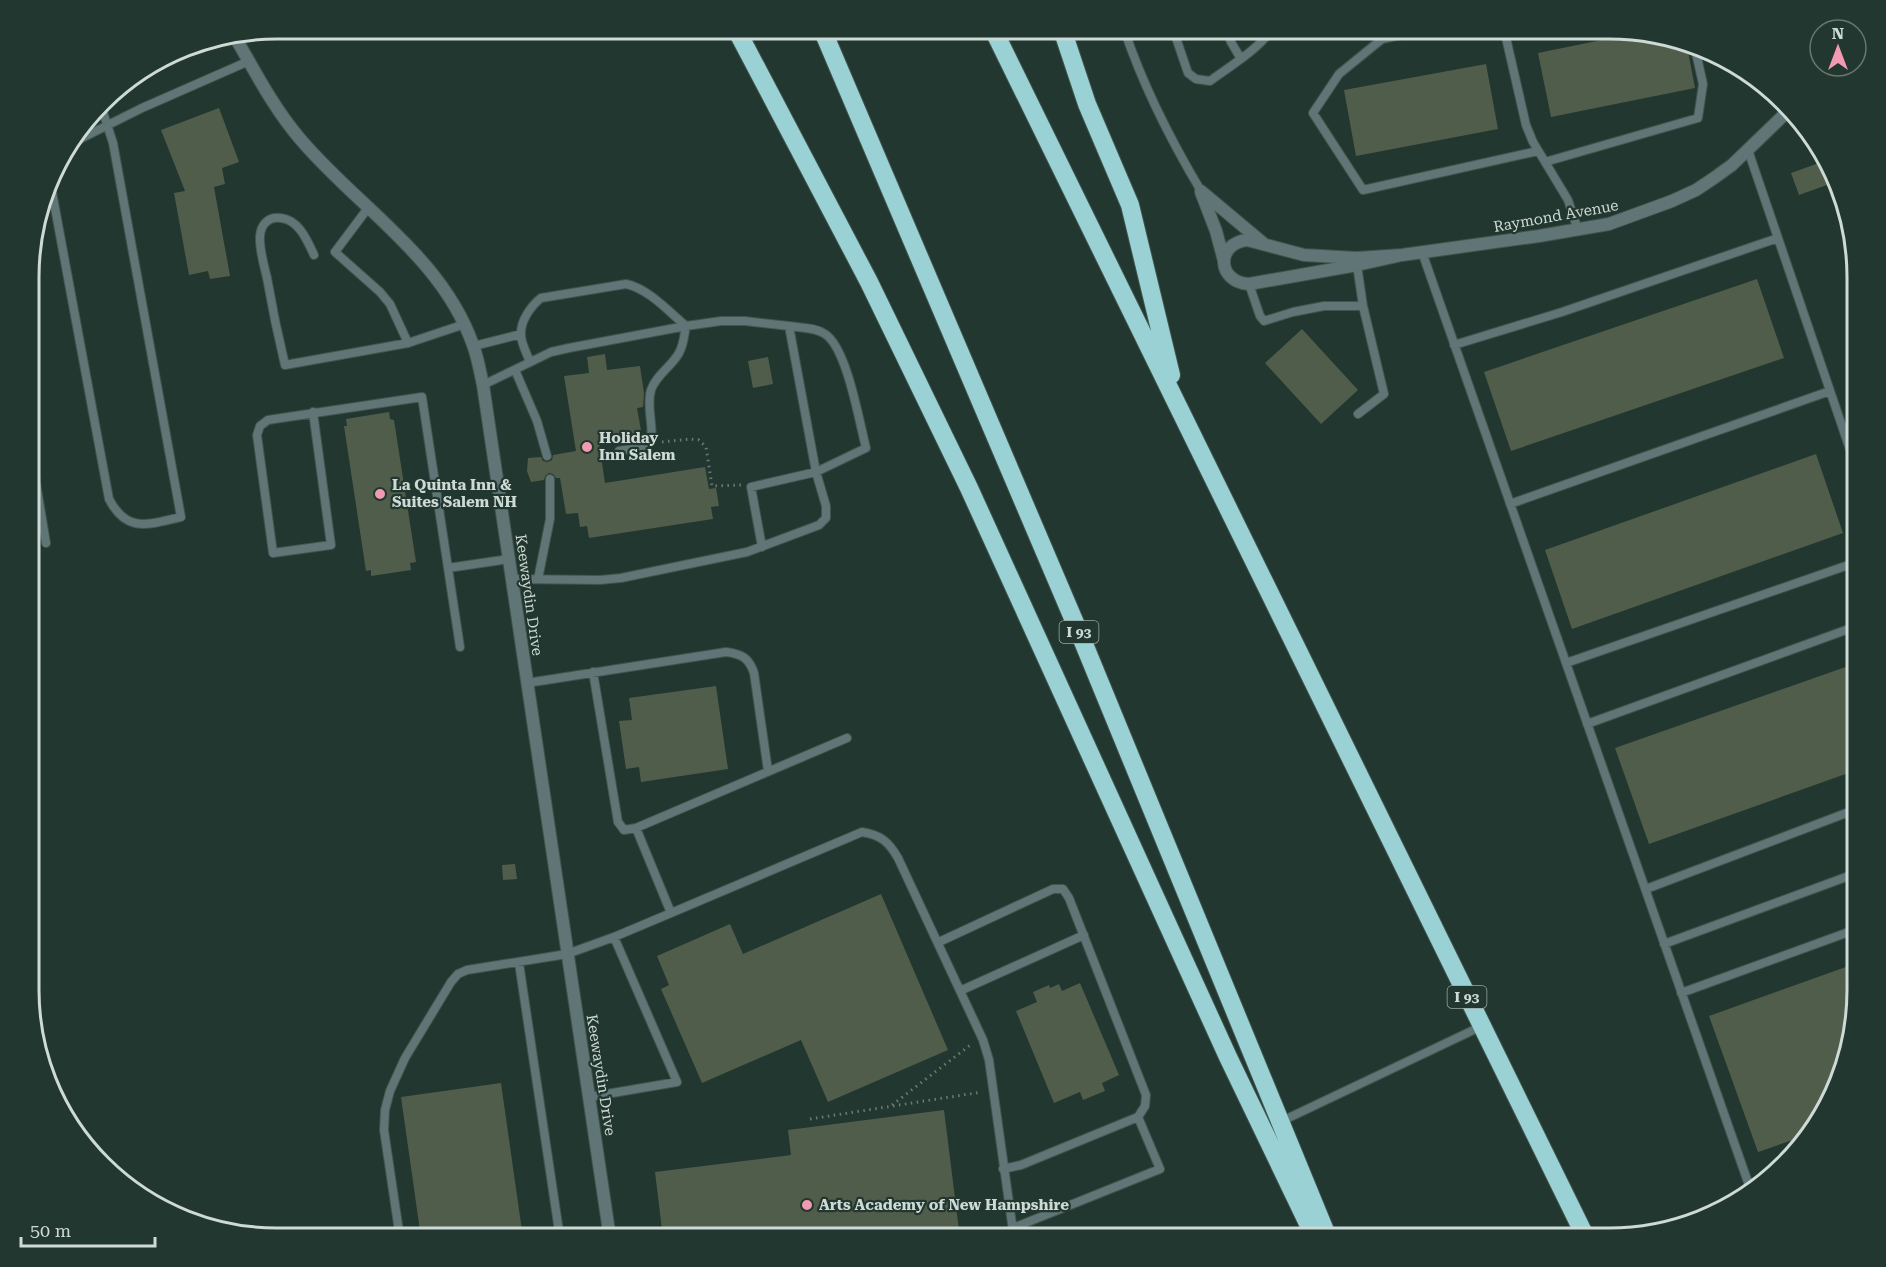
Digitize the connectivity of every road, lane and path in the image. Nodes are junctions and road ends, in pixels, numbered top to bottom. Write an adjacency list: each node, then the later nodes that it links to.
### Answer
1 (740, 39): 101 (highway)
2 (826, 39): 94 (highway, I 93)
3 (998, 39): 46 (highway, I 93)
4 (1065, 39): 46 (highway)
5 (1128, 39): 22 (lane)
6 (1176, 39): 13 (lane)
7 (1230, 39): 13 (lane)
8 (1263, 39): 13 (lane)
9 (1382, 39): 19 (lane)
10 (1506, 39): 19 (lane)
11 (238, 42): 14 (street, Keewaydin Drive)
12 (1697, 56): 21 (lane)
13 (1241, 58)
14 (249, 61): 17 (lane); 24 (street, Keewaydin Drive)
15 (104, 114): 17 (lane)
16 (1783, 115): 20 (street, Raymond Avenue)
17 (108, 124): 18 (lane); 23 (lane)
18 (85, 136)
19 (1538, 150): 21 (lane)
20 (1748, 150): 25 (street, Raymond Avenue); 26 (lane)
21 (1545, 162): 25 (lane)
22 (1201, 191): 27 (street); 31 (street)
23 (53, 197)
24 (368, 208): 35 (street, Keewaydin Drive); 39 (lane)
25 (1578, 230): 28 (street, Raymond Avenue)
26 (1778, 238): 40 (lane); 45 (lane)
27 (1264, 244): 30 (street, Raymond Avenue); 31 (street, Raymond Avenue)
28 (1422, 252): 30 (street, Raymond Avenue); 40 (lane)
29 (314, 255): 39 (lane)
30 (1402, 255): 32 (street, Raymond Avenue)
31 (1224, 262): 33 (street)
32 (1357, 265): 33 (street, Raymond Avenue); 34 (lane)
33 (1249, 284): 34 (lane)
34 (1362, 306): 48 (lane)
35 (465, 324): 39 (lane); 41 (street, Keewaydin Drive)
36 (686, 326): 37 (lane); 38 (lane); 42 (lane); 50 (lane)
37 (789, 326): 53 (lane); 53 (lane)
38 (521, 334): 41 (lane); 42 (lane)
39 (408, 343)
40 (1454, 345): 57 (lane)
41 (474, 346): 44 (street, Keewaydin Drive)
42 (530, 362): 43 (lane)
43 (515, 370): 44 (lane); 52 (lane)
44 (483, 385): 60 (street, Keewaydin Drive)
45 (1830, 391): 49 (lane); 57 (lane)
46 (1179, 407): 87 (highway, I 93)
47 (313, 412): 47 (lane); 62 (lane)
48 (1358, 414)
49 (1847, 441)
50 (651, 442): 51 (lane); 55 (path)
51 (619, 451)
52 (547, 456)
53 (816, 472): 55 (lane); 59 (lane)
54 (550, 479): 64 (lane)
55 (752, 488): 59 (lane)
56 (39, 501): 58 (lane)
57 (1510, 504): 67 (lane)
58 (46, 543)
59 (762, 547): 64 (lane)
60 (509, 559): 62 (lane); 63 (street, Keewaydin Drive)
61 (1847, 565): 67 (lane)
62 (448, 568): 66 (lane)
63 (512, 579): 64 (lane); 69 (street, Keewaydin Drive)
64 (538, 579)
65 (1847, 630): 70 (lane)
66 (460, 647)
67 (1566, 663): 70 (lane)
68 (593, 672): 69 (lane); 72 (lane); 74 (lane)
69 (527, 683): 83 (street, Keewaydin Drive)
70 (1587, 724): 76 (lane)
71 (847, 738): 72 (lane)
72 (768, 771): 74 (lane)
73 (1847, 813): 76 (lane)
74 (636, 828): 77 (lane)
75 (1847, 877): 82 (lane)
76 (1646, 889): 82 (lane)
77 (671, 913): 80 (lane); 81 (lane)
78 (1847, 932): 86 (lane)
79 (1084, 935): 81 (lane); 85 (lane); 92 (lane)
80 (614, 937): 83 (lane); 90 (lane)
81 (939, 942): 85 (lane)
82 (1664, 944): 86 (lane)
83 (567, 954): 84 (lane); 90 (street, Keewaydin Drive)
84 (519, 963): 97 (lane); 98 (lane)
85 (962, 990): 88 (lane)
86 (1681, 993): 96 (lane)
87 (1482, 1026): 94 (lane); 103 (highway, I 93)
88 (982, 1036): 89 (lane); 91 (path)
89 (993, 1090): 91 (path); 95 (lane)
90 (589, 1097): 99 (street, Keewaydin Drive)
91 (891, 1106): 93 (path)
92 (1138, 1117): 95 (lane); 100 (lane)
93 (810, 1119)
94 (1280, 1122): 102 (highway, I 93)
95 (1004, 1169): 100 (lane)
96 (1747, 1184)
97 (399, 1228)
98 (559, 1228)
99 (609, 1228)
100 (1013, 1228)
101 (1310, 1228)
102 (1324, 1228)
103 (1581, 1228)

